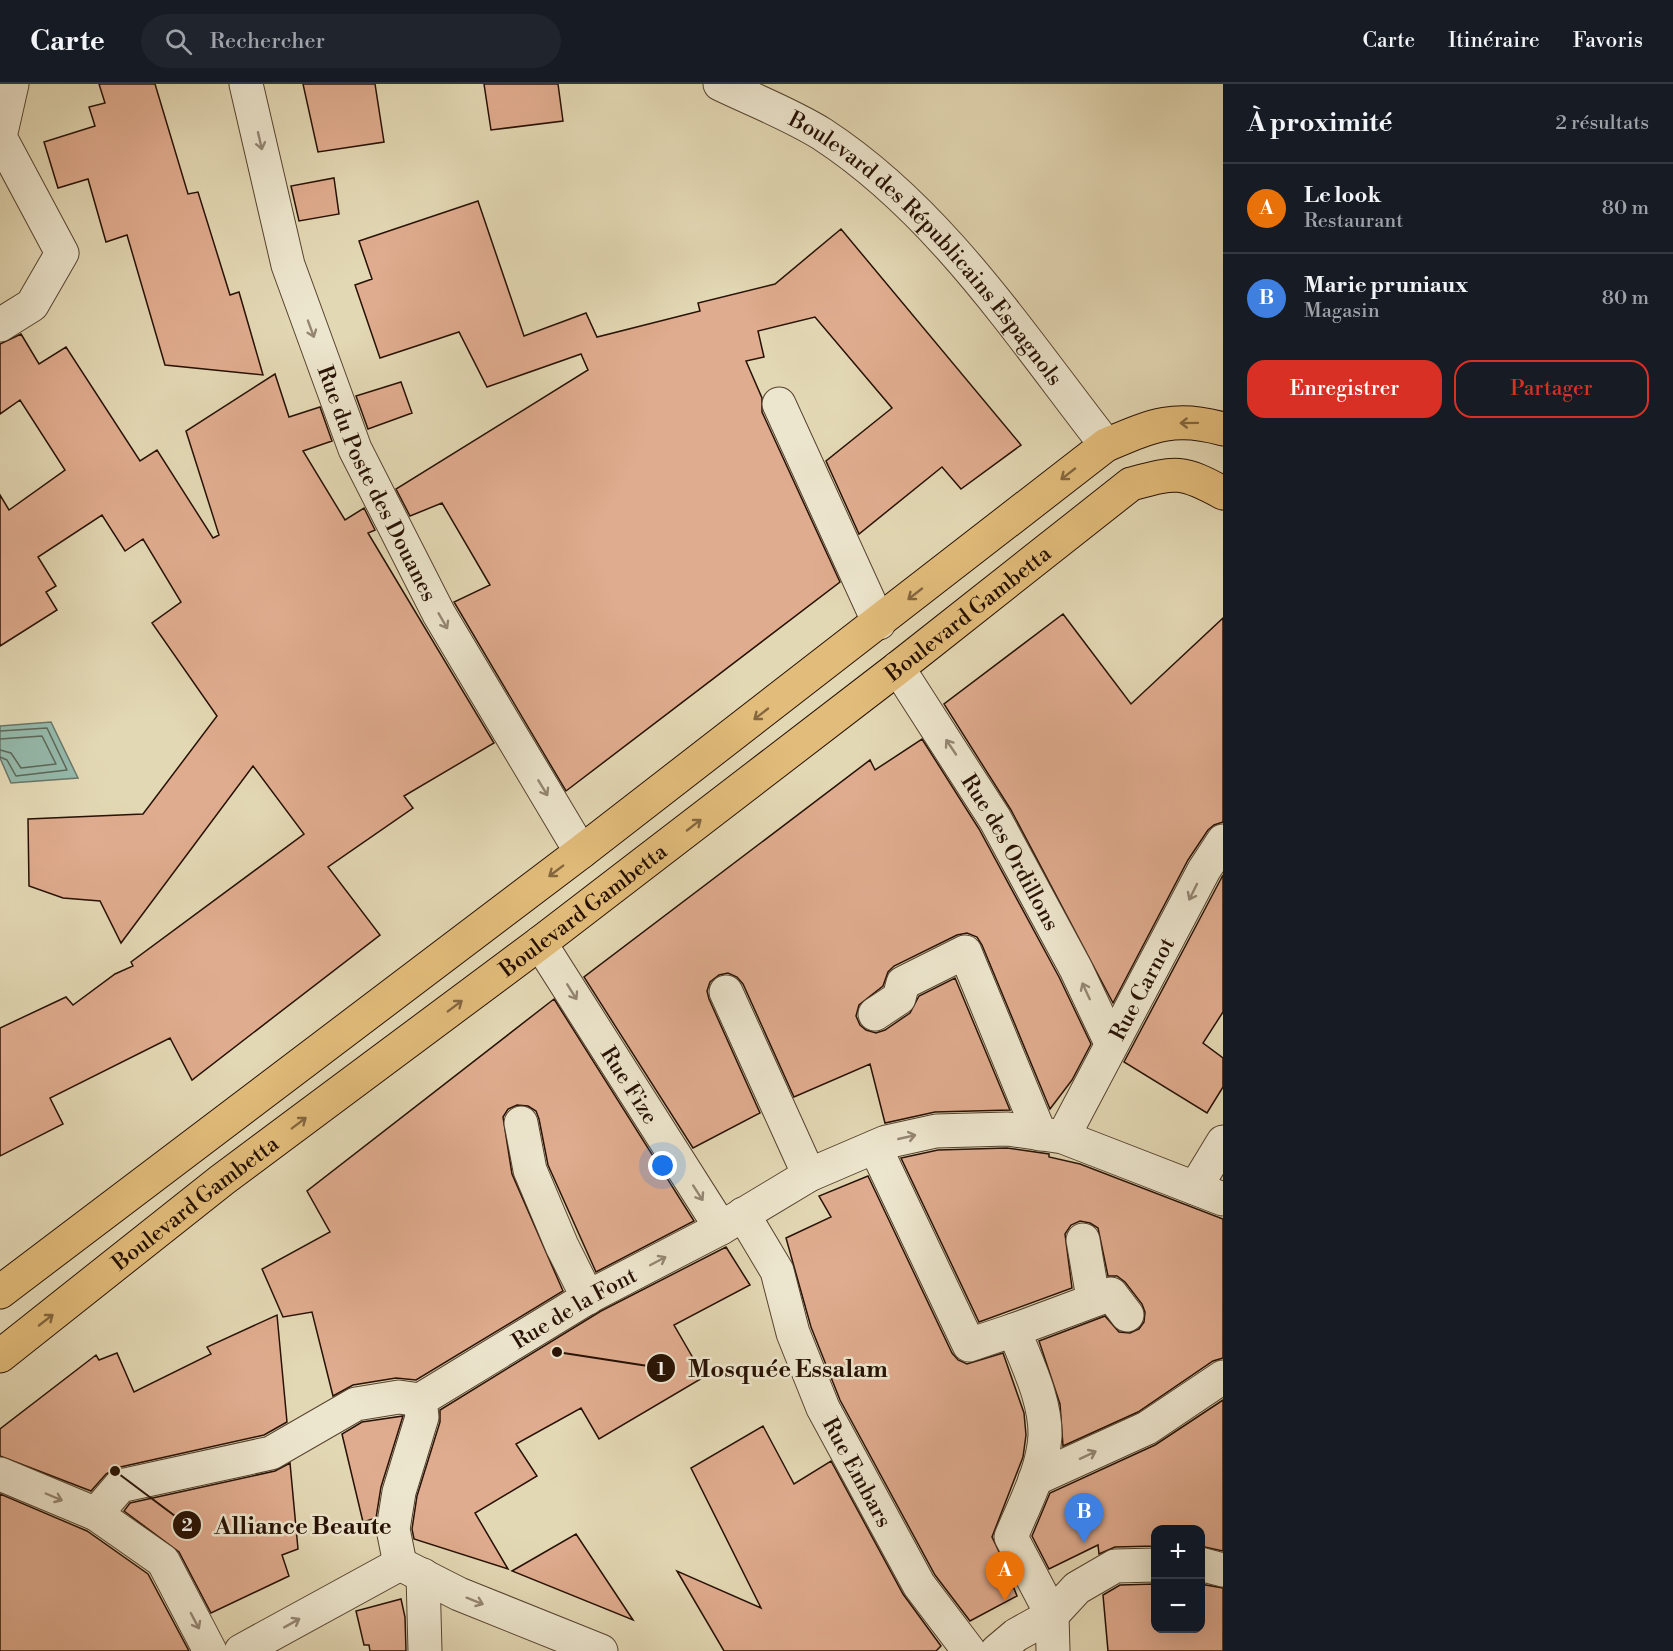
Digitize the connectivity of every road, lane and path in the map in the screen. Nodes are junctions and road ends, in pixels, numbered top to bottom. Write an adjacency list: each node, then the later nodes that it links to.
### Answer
1 (12, 84): 4 (street)
2 (246, 84): 13 (street, Rue du Poste des Douanes, one-way to 13)
3 (720, 84): 7 (street, Boulevard des Républicains Espagnols)
4 (0, 325)
5 (779, 404): 10 (street)
6 (1223, 429): 7 (main road, Boulevard Gambetta, one-way to 7)
7 (1106, 445): 8 (main road); 10 (main road, Boulevard Gambetta, one-way to 10)
8 (1131, 484): 9 (main road, Boulevard Gambetta); 11 (main road, Boulevard Gambetta)
9 (1223, 493)
10 (879, 623): 13 (main road, Boulevard Gambetta, one-way to 13)
11 (898, 668): 14 (main road, Boulevard Gambetta, one-way to 11); 17 (street, Rue des Ordillons, one-way to 11)
12 (1223, 841): 17 (street, Rue Carnot, one-way to 17)
13 (581, 852): 26 (main road, Boulevard Gambetta, one-way to 26)
14 (540, 943): 24 (street, Rue Fize, one-way to 24); 31 (main road, Boulevard Gambetta, one-way to 14)
15 (726, 992): 22 (street)
16 (875, 1014): 19 (street)
17 (1112, 1043): 19 (street, Rue Carnot)
18 (521, 1123): 27 (street)
19 (1052, 1135): 21 (street, Rue de la Font, one-way to 19); 23 (street, Rue de la Font)
20 (1223, 1142): 23 (street)
21 (874, 1147): 22 (street, Rue de la Font); 30 (street)
22 (808, 1175): 24 (street, Rue de la Font)
23 (1209, 1193)
24 (732, 1221): 27 (street, Rue de la Font, one-way to 24); 46 (street, Rue Embars)
25 (1083, 1240): 28 (street)
26 (0, 1292)
27 (588, 1298): 33 (street, Rue de la Font)
28 (1093, 1298): 29 (street); 30 (street)
29 (1126, 1315)
30 (1014, 1330): 35 (street)
31 (0, 1356)
32 (1223, 1377): 35 (street, one-way to 32)
33 (420, 1400): 36 (street); 39 (street)
34 (0, 1474): 36 (street, one-way to 36)
35 (1035, 1479): 41 (street)
36 (96, 1514): 42 (street, one-way to 42)
37 (1151, 1565): 41 (street)
38 (1205, 1565): 40 (street)
39 (412, 1569): 43 (street, one-way to 39); 44 (street); 45 (street, one-way to 45)
40 (1223, 1570)
41 (1052, 1615): 47 (street); 48 (street)
42 (210, 1651)
43 (241, 1651)
44 (425, 1651)
45 (601, 1651)
46 (969, 1651)
47 (997, 1651)
48 (1053, 1651)

